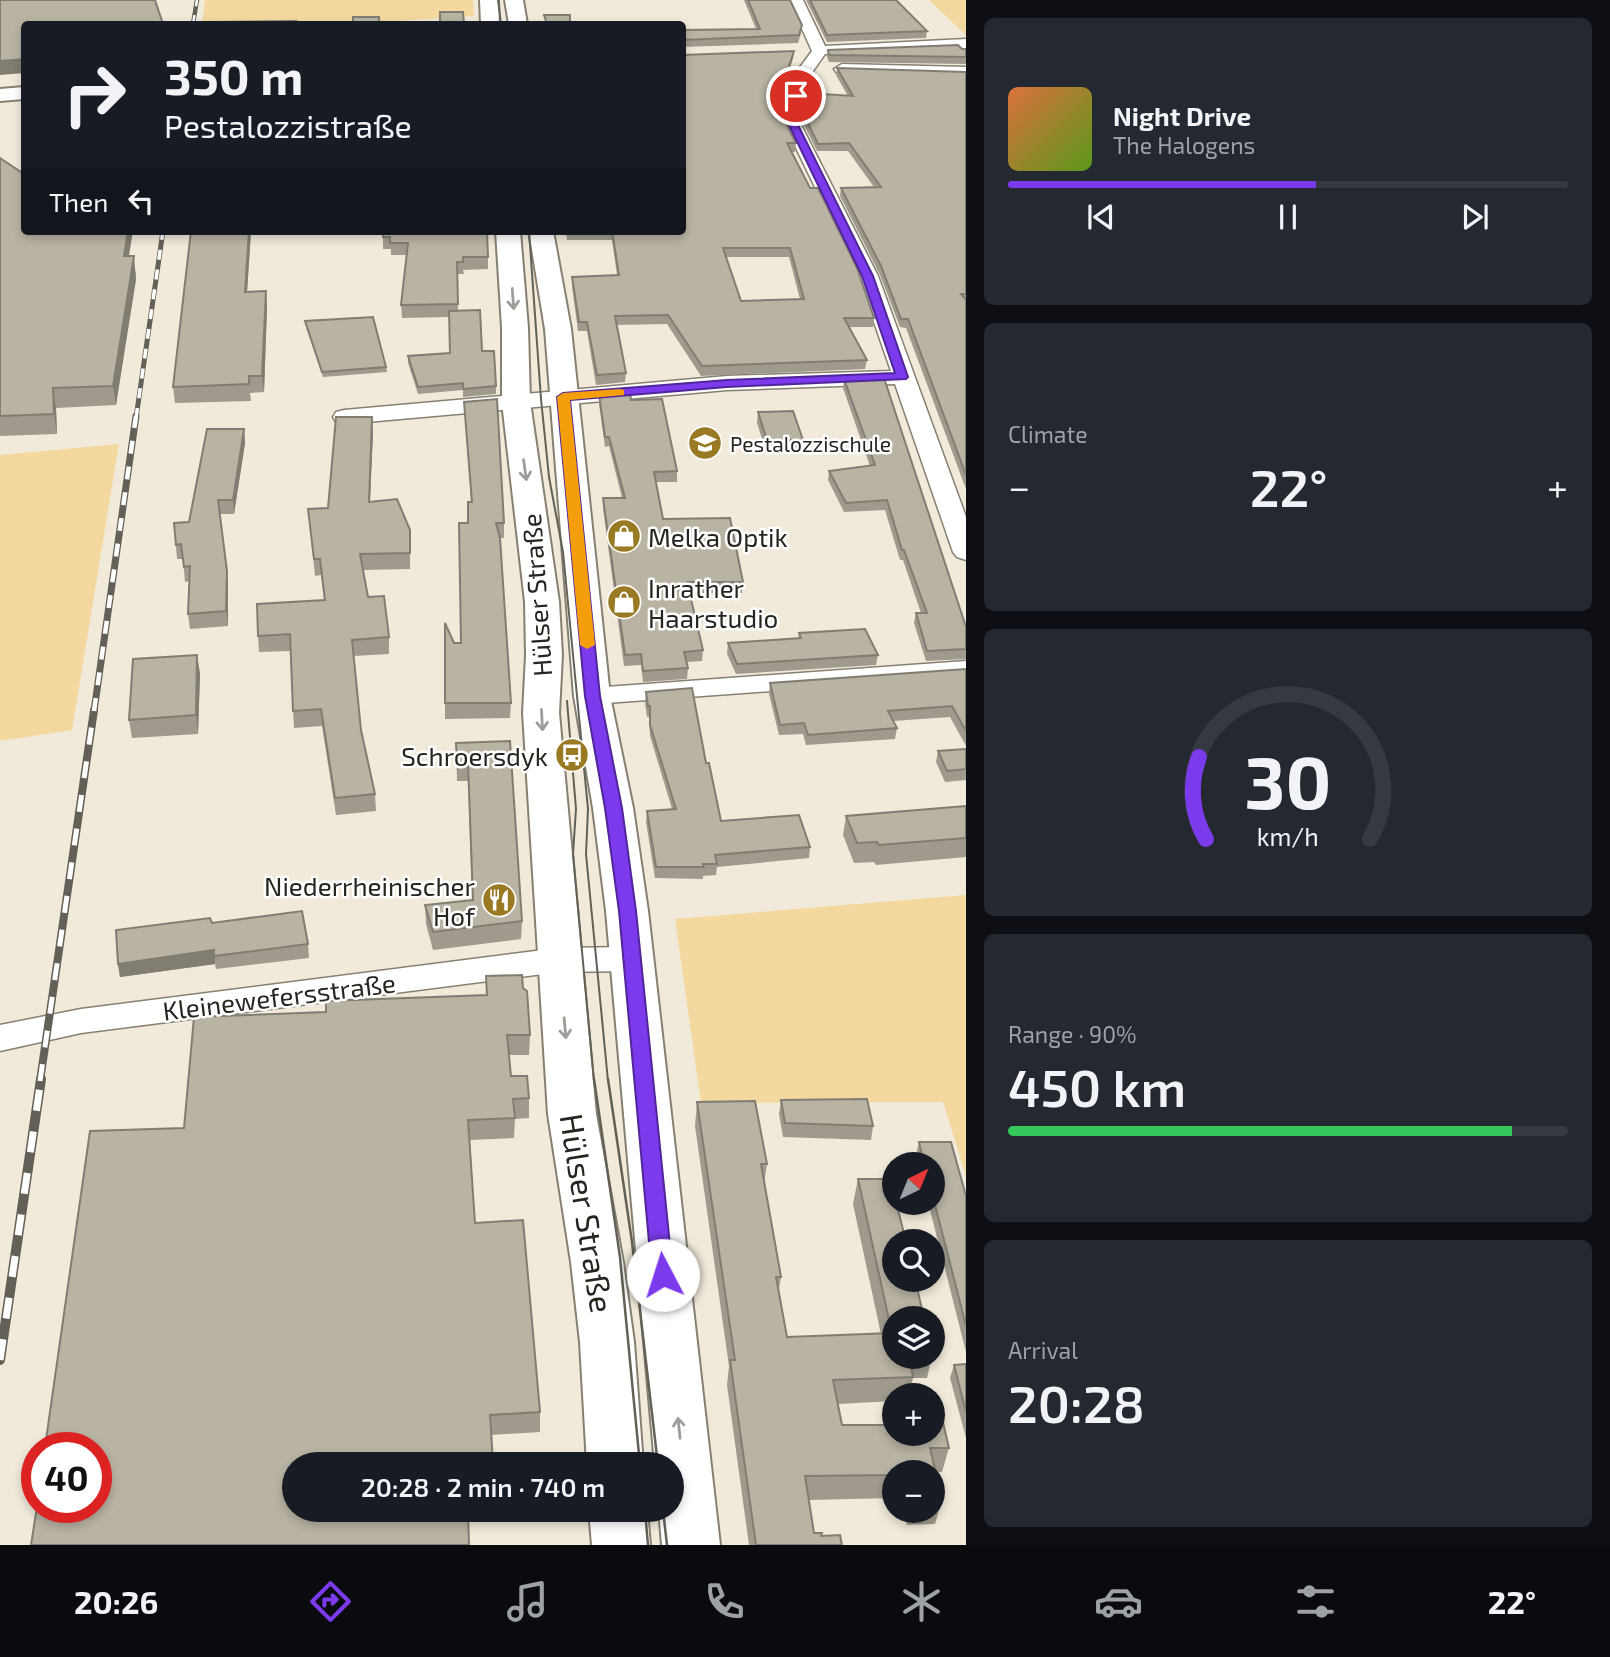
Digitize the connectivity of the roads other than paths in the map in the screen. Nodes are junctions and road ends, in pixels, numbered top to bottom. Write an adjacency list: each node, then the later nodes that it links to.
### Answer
1 (489, 0): 4 (street)
2 (514, 0): 5 (street)
3 (796, 0): 7 (street)
4 (489, 21)
5 (518, 21)
6 (966, 44): 7 (street)
7 (820, 51): 8 (street)
8 (801, 60): 9 (street); 14 (street)
9 (966, 72)
10 (21, 93): 11 (street)
11 (0, 95)
12 (508, 235): 16 (street, Hülser Straße, one-way to 16)
13 (542, 235): 15 (street, Hülser Straße)
14 (902, 377): 15 (street); 18 (street)
15 (563, 397): 16 (street); 20 (street, Hülser Straße)
16 (516, 402): 17 (street); 22 (street, Hülser Straße, one-way to 22)
17 (344, 416)
18 (966, 552)
19 (966, 669): 20 (street)
20 (592, 696): 21 (street, Hülser Straße)
21 (632, 959): 22 (street); 27 (street, Hülser Straße, one-way to 21)
22 (559, 960): 23 (street, Kleinewefersstraße); 24 (street, Hülser Straße, one-way to 24)
23 (0, 1038)
24 (614, 1452)
25 (619, 1522): 26 (street)
26 (621, 1545)
27 (691, 1545)

